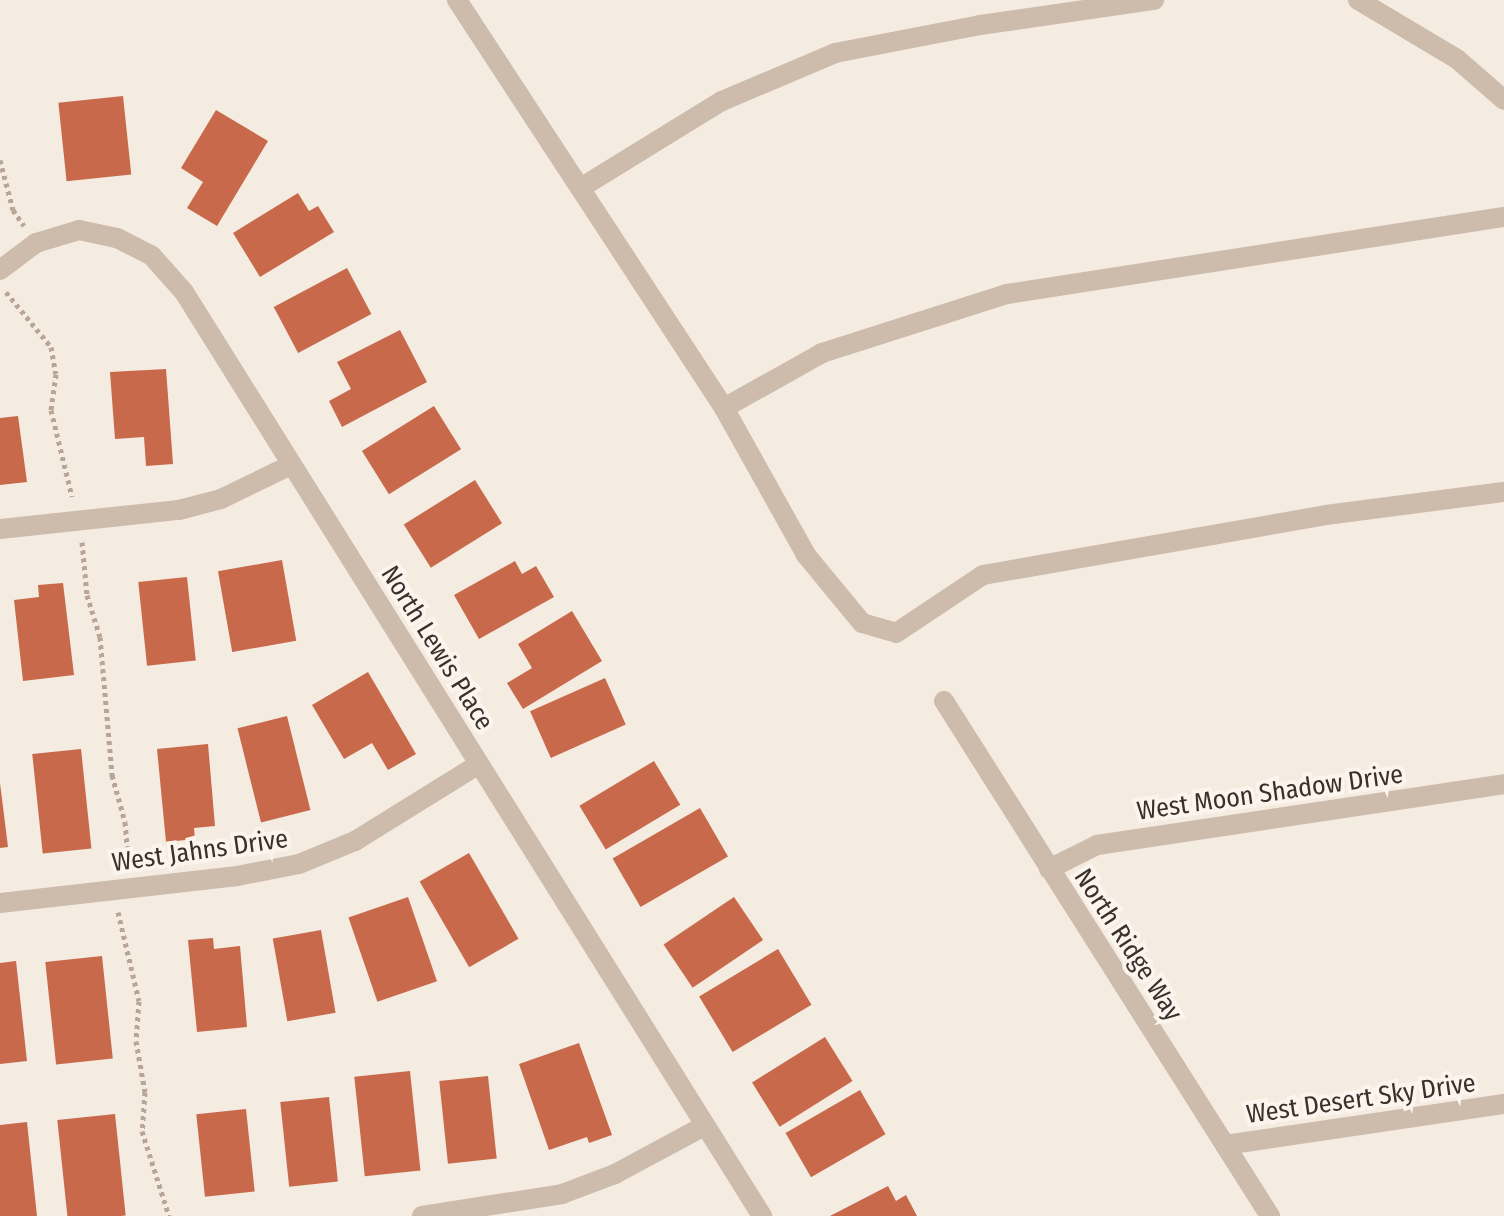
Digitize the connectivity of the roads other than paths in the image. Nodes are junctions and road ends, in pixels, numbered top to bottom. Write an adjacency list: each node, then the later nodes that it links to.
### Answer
1 (457, 0): 5 (street)
2 (1154, 0): 5 (street)
3 (1358, 0): 4 (street)
4 (1504, 100)
5 (582, 187): 8 (street)
6 (1504, 217): 8 (street)
7 (0, 270): 9 (street, North Lewis Place)
8 (724, 408): 10 (street)
9 (291, 465): 11 (street); 13 (street, North Lewis Place)
10 (1504, 492)
11 (0, 529)
12 (944, 701): 15 (street, North Ridge Way)
13 (479, 764): 16 (street, West Jahns Drive); 18 (street, North Lewis Place)
14 (1504, 784): 15 (street, West Moon Shadow Drive)
15 (1049, 869): 19 (street, North Ridge Way)
16 (0, 903)
17 (1504, 1104): 19 (street, West Desert Sky Drive)
18 (704, 1126): 20 (street); 21 (street, North Lewis Place)
19 (1225, 1145): 22 (street, North Ridge Way)
20 (422, 1216)
21 (762, 1216)
22 (1270, 1216)

